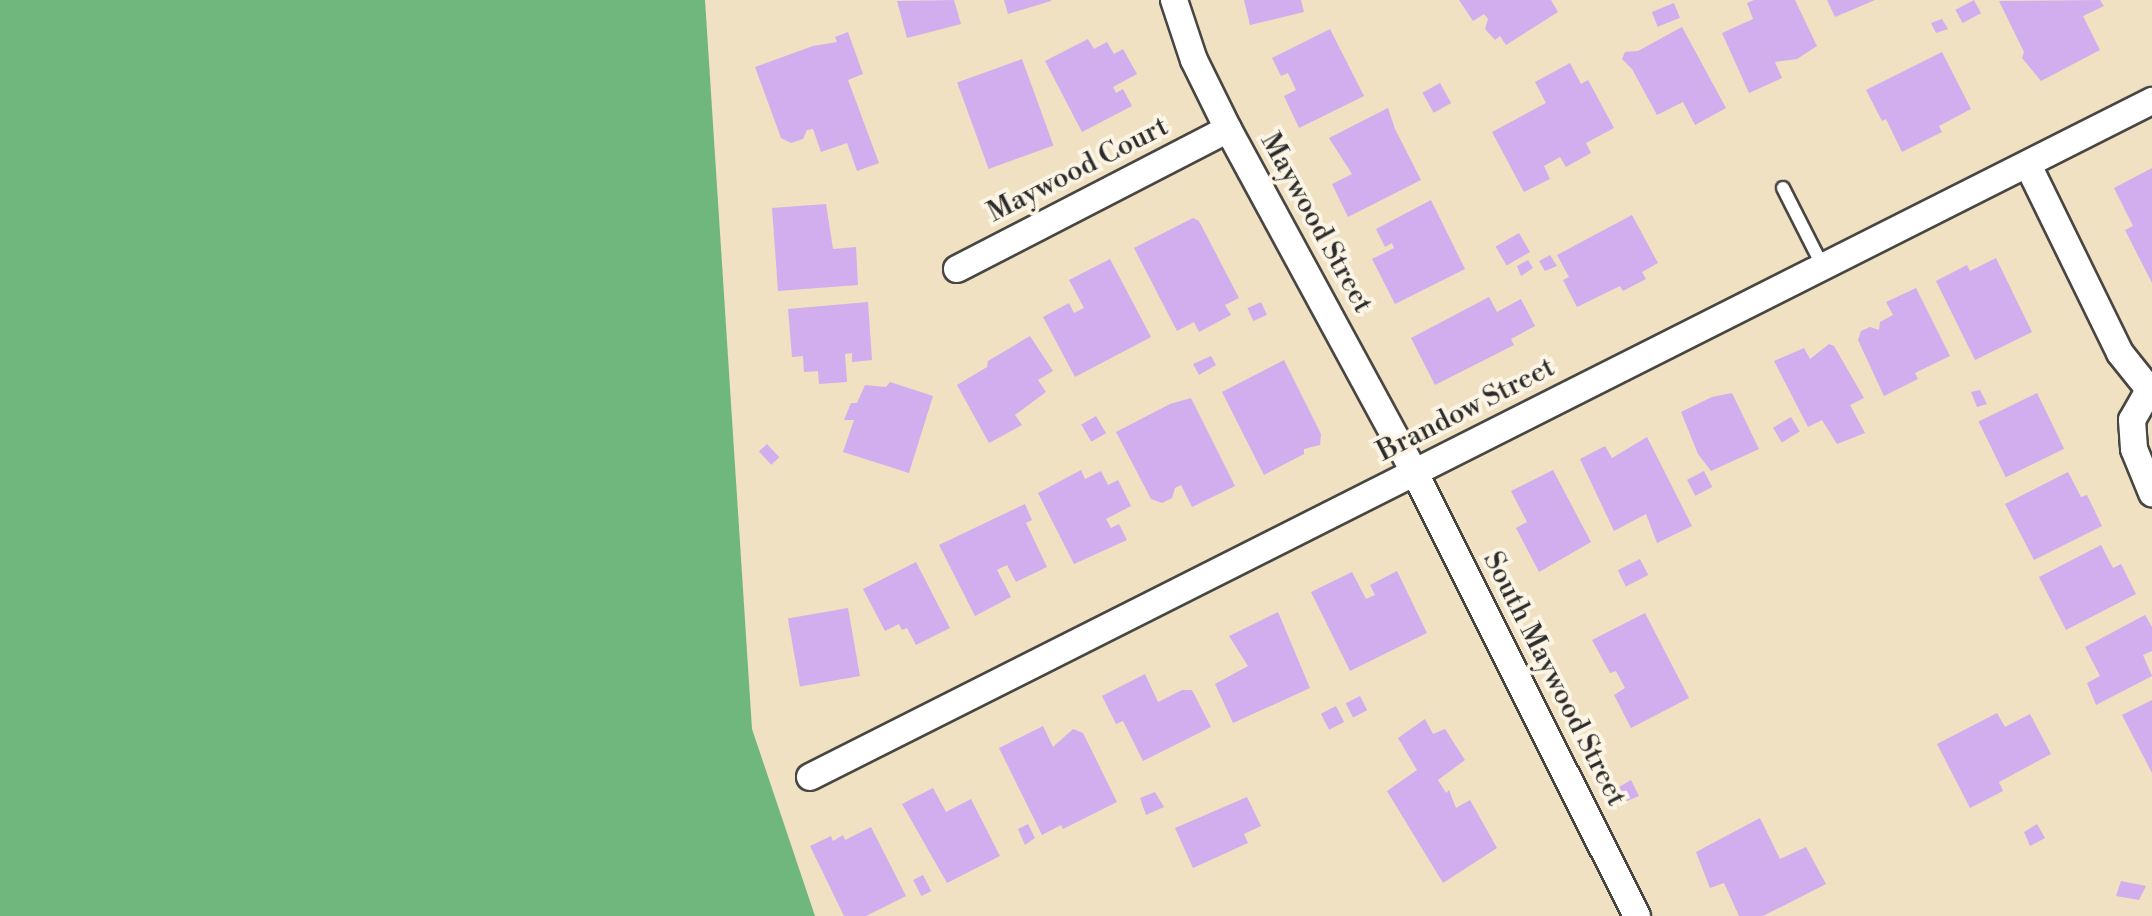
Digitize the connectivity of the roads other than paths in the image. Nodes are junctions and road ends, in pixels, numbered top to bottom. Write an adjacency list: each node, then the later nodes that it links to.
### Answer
1 (1174, 0): 3 (street, Maywood Street)
2 (2152, 101): 4 (street, Brandow Street)
3 (1228, 129): 7 (street, Maywood Court); 9 (street, Maywood Street)
4 (2028, 165): 6 (street, Brandow Street); 8 (street)
5 (1783, 188): 6 (lane)
6 (1823, 267): 9 (street, Brandow Street)
7 (957, 269)
8 (2150, 386): 10 (street)
9 (1414, 471): 11 (street, Brandow Street); 12 (street, South Maywood Street)
10 (2152, 493)
11 (810, 777)
12 (1637, 916)

